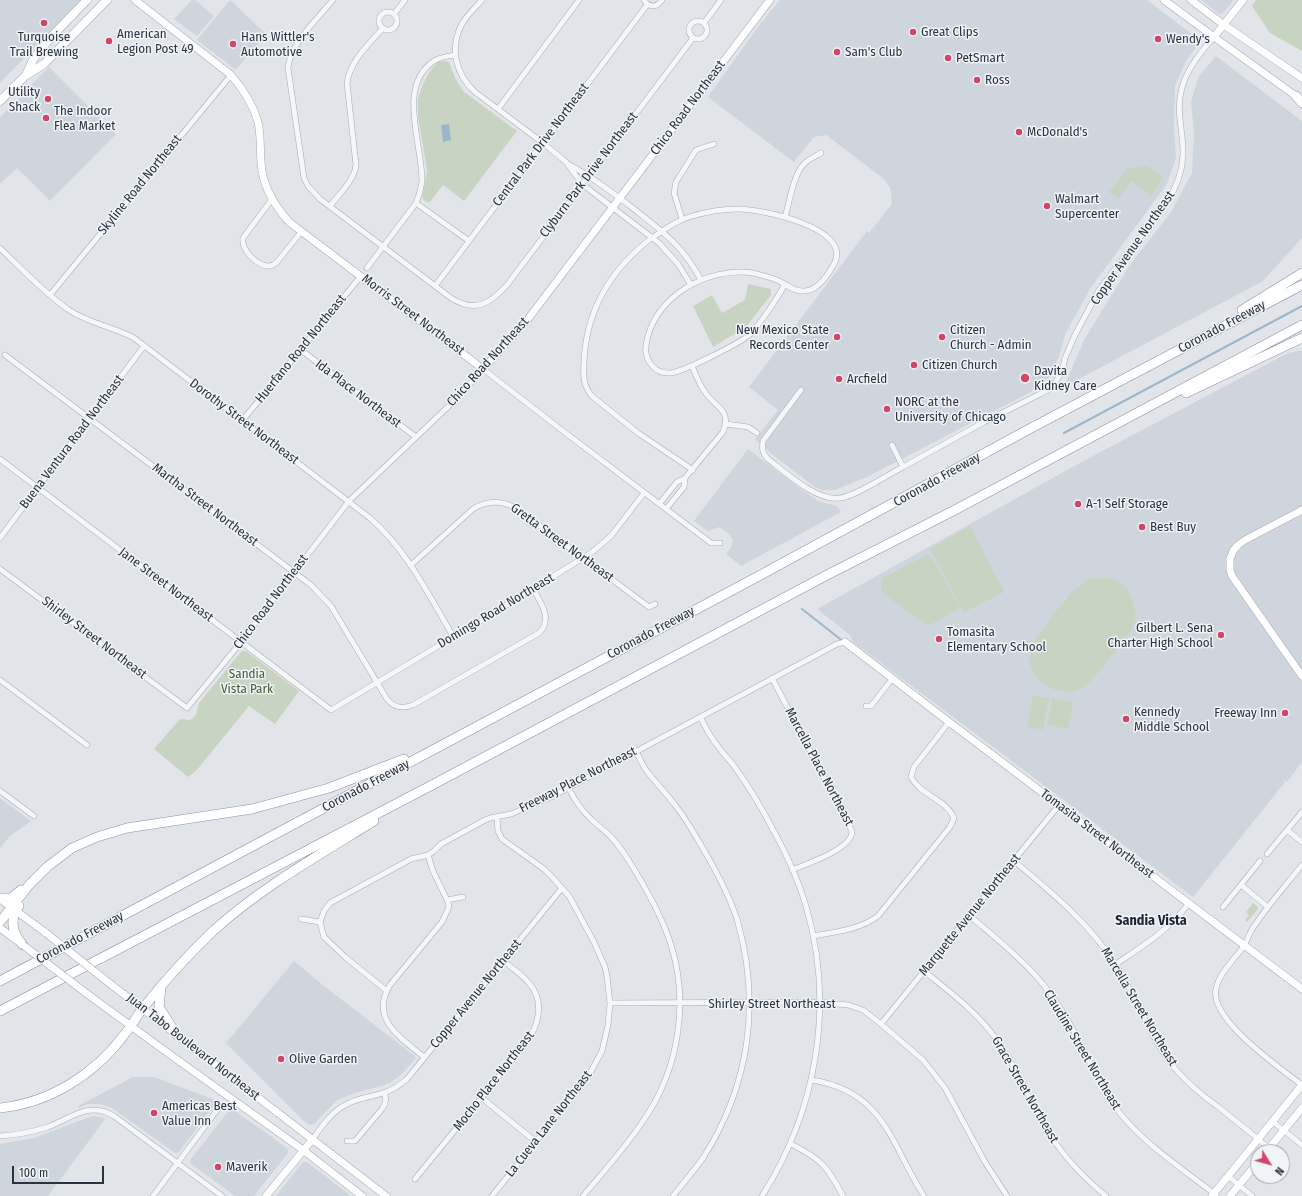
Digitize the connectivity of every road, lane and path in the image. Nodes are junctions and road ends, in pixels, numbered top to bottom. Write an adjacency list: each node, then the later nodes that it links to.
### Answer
1 (87, 0): 23 (main road)
2 (107, 0): 23 (main road)
3 (134, 0): 22 (street, Morris Street Northeast)
4 (333, 0): 37 (street)
5 (405, 0): 15 (street)
6 (482, 0): 21 (street)
7 (579, 0): 27 (street)
8 (662, 0): 14 (street, Central Park Drive Northeast)
9 (721, 0): 16 (street, Clyburn Park Drive Northeast)
10 (770, 0): 34 (street, Chico Road Northeast)
11 (1164, 0): 19 (street)
12 (1192, 0): 17 (street)
13 (1243, 0): 17 (street, Copper Avenue Northeast)
14 (646, 2): 28 (street, Central Park Drive Northeast)
15 (394, 14): 18 (street); 18 (street)
16 (704, 23): 20 (street, Clyburn Park Drive Northeast); 20 (street, Clyburn Park Drive Northeast)
17 (1224, 25): 19 (street, Copper Avenue Northeast); 24 (street)
18 (383, 28): 37 (street)
19 (1214, 37): 25 (street); 73 (street, Copper Avenue Northeast)
20 (693, 38): 32 (street, Clyburn Park Drive Northeast)
21 (455, 55): 27 (street); 36 (street)
22 (231, 75): 35 (street, Morris Street Northeast); 55 (street, Skyline Road Northeast)
23 (25, 76): 26 (main road)
24 (1302, 78)
25 (1300, 99)
26 (0, 101)
27 (498, 109): 28 (street)
28 (543, 143): 31 (street); 44 (street, Central Park Drive Northeast)
29 (714, 144): 40 (street)
30 (821, 153): 39 (street)
31 (566, 162): 32 (street); 33 (street)
32 (589, 175): 33 (street, Clyburn Park Drive Northeast); 34 (street)
33 (582, 184): 38 (street); 54 (street, Clyburn Park Drive Northeast)
34 (620, 198): 38 (street, Chico Road Northeast); 41 (street)
35 (272, 199): 42 (street, Morris Street Northeast); 42 (street)
36 (416, 202): 44 (street); 45 (street)
37 (330, 206): 45 (street)
38 (613, 208): 43 (street); 63 (street, Chico Road Northeast)
39 (785, 217): 40 (street); 51 (street)
40 (682, 219): 41 (street)
41 (662, 231): 43 (street); 50 (street)
42 (301, 232): 49 (street, Morris Street Northeast)
43 (652, 238): 52 (street); 74 (street)
44 (469, 241): 54 (street, Central Park Drive Northeast)
45 (384, 247): 47 (street); 54 (street)
46 (0, 249): 55 (street, Dorothy Street Northeast)
47 (367, 268)
48 (1302, 273): 62 (highway)
49 (361, 276): 59 (street, Huerfano Road Northeast); 63 (street, Morris Street Northeast)
50 (701, 280): 51 (street); 52 (street)
51 (786, 284): 61 (street)
52 (691, 285): 61 (street)
53 (1302, 285): 62 (highway, Coronado Freeway)
54 (435, 286)
55 (50, 295): 58 (street, Dorothy Street Northeast)
56 (1302, 325): 65 (highway, Coronado Freeway)
57 (1302, 338): 65 (highway)
58 (144, 346): 66 (street, Buena Ventura Road Northeast); 67 (street, Dorothy Street Northeast)
59 (301, 350): 67 (street, Huerfano Road Northeast); 70 (street, Ida Place Northeast)
60 (5, 355): 66 (street, Martha Street Northeast)
61 (692, 366): 68 (street)
62 (1145, 368): 102 (highway, Coronado Freeway)
63 (483, 369): 70 (street, Chico Road Northeast); 77 (street, Morris Street Northeast)
64 (802, 390): 73 (street, Copper Avenue Northeast)
65 (1158, 402): 106 (highway, Coronado Freeway)
66 (90, 418): 76 (street, Buena Ventura Road Northeast); 87 (street, Martha Street Northeast)
67 (242, 421): 78 (street, Dorothy Street Northeast)
68 (726, 424): 69 (street); 74 (street)
69 (757, 433)
70 (416, 437): 78 (street, Chico Road Northeast)
71 (892, 445): 73 (street)
72 (0, 459): 76 (street, Jane Street Northeast)
73 (903, 467)
74 (693, 470): 75 (street)
75 (686, 478): 79 (street); 80 (street)
76 (38, 488): 82 (street, Buena Ventura Road Northeast); 91 (street, Jane Street Northeast)
77 (644, 493): 79 (street, Morris Street Northeast); 84 (street, Domingo Road Northeast)
78 (349, 501): 85 (street, Dorothy Street Northeast); 87 (street, Chico Road Northeast)
79 (659, 504): 80 (street, Morris Street Northeast)
80 (666, 509): 83 (street, Morris Street Northeast)
81 (1302, 510): 93 (street)
82 (0, 538)
83 (720, 543)
84 (583, 558): 85 (street, Gretta Street Northeast); 88 (street, Domingo Road Northeast); 89 (street, Gretta Street Northeast)
85 (412, 565): 90 (street, Dorothy Street Northeast)
86 (0, 569): 99 (street, Shirley Street Northeast)
87 (294, 572): 91 (street, Chico Road Northeast); 97 (street, Martha Street Northeast)
88 (533, 589): 90 (street, Domingo Road Northeast); 97 (street, Martha Street Northeast)
89 (655, 604)
90 (453, 636): 97 (street, Domingo Road Northeast)
91 (241, 642): 99 (street, Chico Road Northeast); 100 (street, Jane Street Northeast)
92 (845, 642): 94 (street, Freeway Place Northeast); 95 (street, Tomasita Street Northeast)
93 (1302, 676)
94 (772, 678): 101 (street, Freeway Place Northeast); 121 (street, Marcella Place Northeast)
95 (892, 679): 98 (street); 103 (street, Tomasita Street Northeast)
96 (0, 680): 104 (street)
97 (377, 683): 100 (street, Domingo Road Northeast)
98 (866, 706)
99 (188, 708)
100 (331, 710)
101 (700, 717): 105 (street, Freeway Place Northeast); 121 (street)
102 (487, 721): 114 (highway); 142 (highway, Coronado Freeway)
103 (949, 722): 109 (street, Tomasita Street Northeast); 136 (street)
104 (87, 745)
105 (636, 751): 107 (street, Freeway Place Northeast); 148 (street)
106 (434, 784): 143 (highway); 151 (highway, Coronado Freeway)
107 (568, 787): 112 (street, Freeway Place Northeast); 149 (street)
108 (0, 791): 111 (street)
109 (1059, 805): 118 (street, Marquette Avenue Northeast); 127 (street, Tomasita Street Northeast)
110 (1302, 812): 113 (street)
111 (34, 816)
112 (497, 817): 117 (street, Freeway Place Northeast); 123 (street)
113 (1287, 830): 115 (street); 116 (street)
114 (104, 834): 125 (highway); 130 (highway)
115 (1302, 842)
116 (1267, 854)
117 (428, 855): 126 (street); 134 (street, Freeway Place Northeast)
118 (1014, 861): 131 (street, Marquette Avenue Northeast); 140 (street, Marcella Street Northeast)
119 (1260, 861): 122 (street)
120 (1302, 865): 129 (street)
121 (792, 870): 136 (street)
122 (1241, 885): 128 (street); 129 (street)
123 (562, 888): 139 (street, Copper Avenue Northeast); 147 (street)
124 (463, 897): 126 (street)
125 (0, 898): 130 (street, Juan Tabo Boulevard Northeast)
126 (447, 900): 145 (street)
127 (1189, 903): 138 (street, Tomasita Street Northeast); 140 (street)
128 (1223, 907)
129 (1268, 907): 138 (street)
130 (14, 909): 133 (highway); 137 (highway); 150 (street, Juan Tabo Boulevard Northeast, bridge)
131 (970, 916): 141 (street, Marquette Avenue Northeast); 180 (street, Claudine Street Northeast)
132 (301, 919): 134 (street)
133 (0, 922)
134 (320, 922): 145 (street)
135 (0, 928): 137 (street, Juan Tabo Boulevard Northeast)
136 (812, 936): 146 (street)
137 (23, 945): 153 (street, Juan Tabo Boulevard Northeast, bridge)
138 (1244, 945): 144 (street, Tomasita Street Northeast); 157 (street)
139 (503, 960): 155 (street, Copper Avenue Northeast); 159 (street, Mocho Place Northeast)
140 (1116, 964): 166 (street, Marcella Street Northeast)
141 (924, 971): 152 (street, Marquette Avenue Northeast); 193 (street, Grace Street Northeast)
142 (0, 981)
143 (161, 987): 150 (highway); 154 (highway)
144 (1302, 990)
145 (387, 991): 155 (street)
146 (820, 1002): 148 (street, Shirley Street Northeast); 152 (street, Shirley Street Northeast); 156 (street)
147 (610, 1003): 149 (street, Shirley Street Northeast); 169 (street, La Cueva Lane Northeast)
148 (750, 1003): 149 (street, Shirley Street Northeast); 188 (street)
149 (680, 1004): 187 (street)
150 (143, 1008): 153 (highway); 154 (street, Juan Tabo Boulevard Northeast)
151 (0, 1011)
152 (881, 1024): 192 (street, Shirley Street Northeast)
153 (130, 1026): 161 (highway); 174 (street, Juan Tabo Boulevard Northeast)
154 (176, 1034): 167 (street, Juan Tabo Boulevard Northeast)
155 (424, 1057): 158 (street, Copper Avenue Northeast)
156 (812, 1080): 170 (street); 191 (street)
157 (1302, 1085): 163 (street)
158 (385, 1093): 167 (street, Copper Avenue Northeast); 168 (street)
159 (482, 1098): 169 (street); 178 (street, Mocho Place Northeast)
160 (220, 1106): 175 (street)
161 (0, 1108)
162 (1302, 1108): 164 (street)
163 (1272, 1121): 164 (street); 166 (street)
164 (1284, 1130): 172 (street); 173 (street)
165 (0, 1136): 175 (street)
166 (1258, 1139): 171 (street, Marcella Street Northeast); 177 (street)
167 (312, 1140): 174 (street, Copper Avenue Northeast); 185 (street, Juan Tabo Boulevard Northeast)
168 (347, 1141)
169 (536, 1142): 186 (street, La Cueva Lane Northeast)
170 (790, 1144): 189 (street); 190 (street)
171 (1263, 1144)
172 (1273, 1144)
173 (1302, 1145)
174 (303, 1150): 183 (street, Copper Avenue Northeast); 184 (street, Juan Tabo Boulevard Northeast)
175 (178, 1163): 181 (street); 182 (street)
176 (1250, 1172): 179 (street)
177 (1228, 1176): 179 (street); 180 (street)
178 (415, 1179)
179 (1239, 1185): 194 (street); 195 (street)
180 (1214, 1195)
181 (153, 1196)
182 (222, 1196)
183 (266, 1196)
184 (362, 1196)
185 (386, 1196)
186 (492, 1196)
187 (583, 1196)
188 (673, 1196)
189 (762, 1196)
190 (843, 1196)
191 (924, 1196)
192 (1007, 1196)
193 (1106, 1196)
194 (1230, 1196)
195 (1252, 1196)

